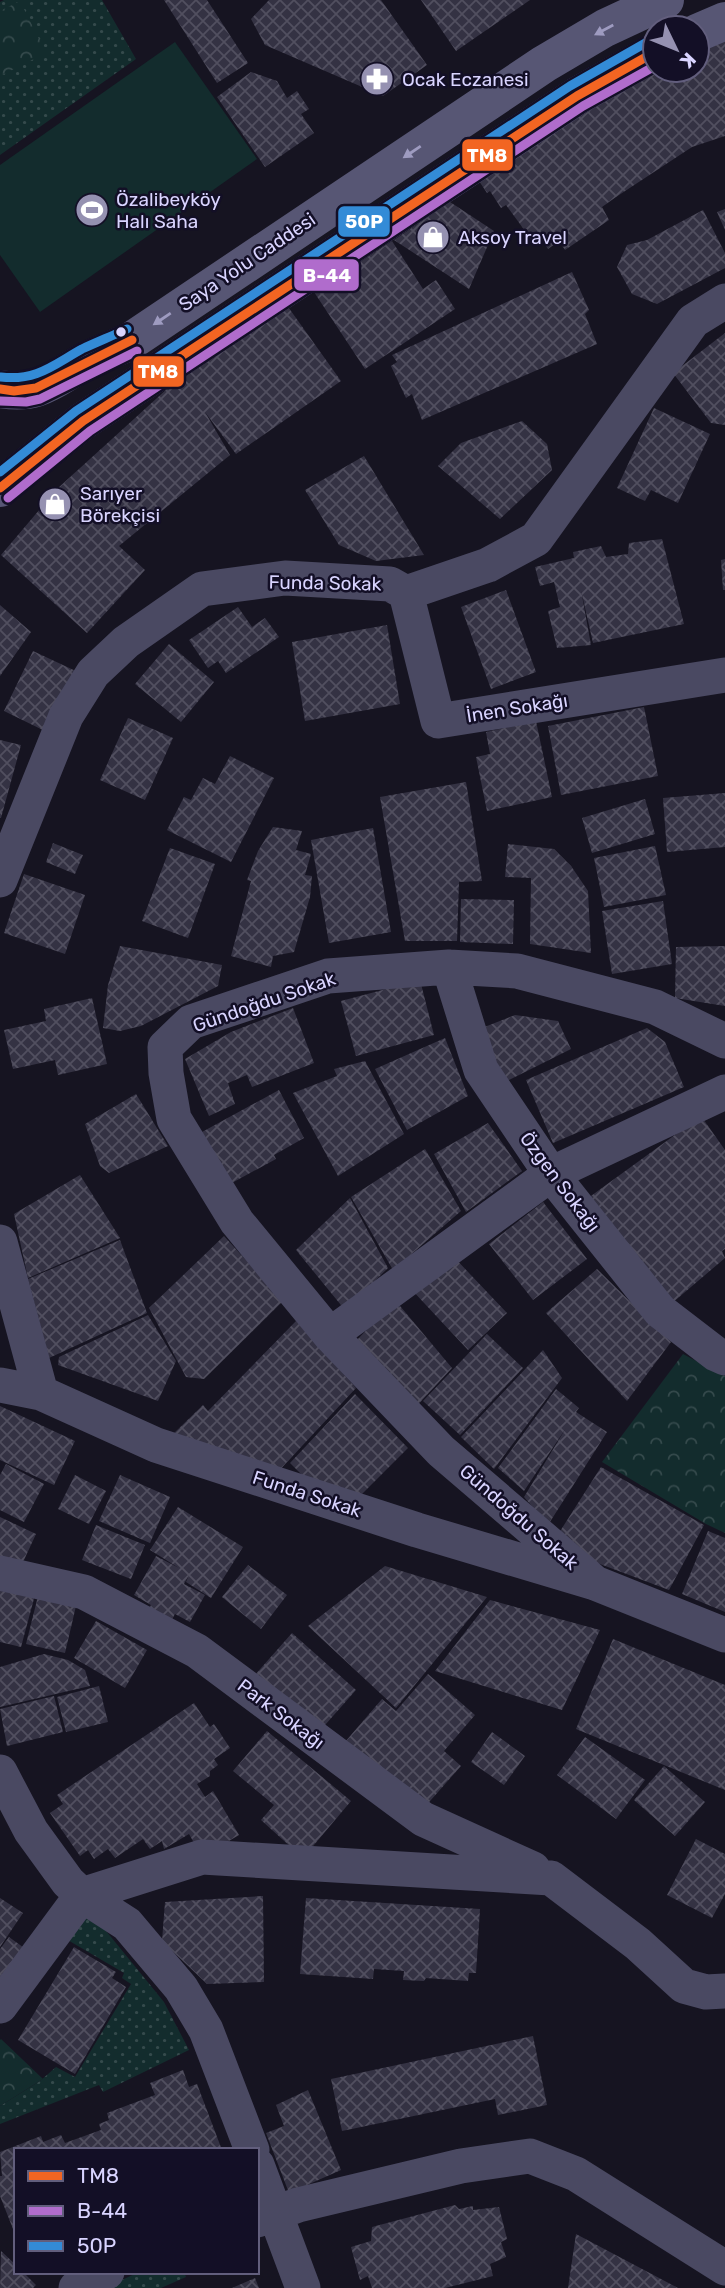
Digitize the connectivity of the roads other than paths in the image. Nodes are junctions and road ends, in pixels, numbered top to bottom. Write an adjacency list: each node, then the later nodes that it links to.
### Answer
1 (665, 0): 4 (main road, Saya Yolu Caddesi, one-way to 4)
2 (641, 60): 5 (main road)
3 (725, 301): 6 (street, Funda Sokak)
4 (0, 389)
5 (0, 488)
6 (406, 593): 7 (street, İnen Sokağı); 8 (street, Funda Sokak)
7 (725, 675)
8 (0, 880)
9 (449, 967): 10 (street, Gündoğdu Sokak); 12 (street, Özgen Sokağı); 14 (street, Gündoğdu Sokak)
10 (725, 1041)
11 (725, 1092): 12 (street)
12 (551, 1174): 14 (street); 15 (street, Özgen Sokağı)
13 (0, 1242): 17 (street)
14 (330, 1335): 19 (street, Gündoğdu Sokak)
15 (725, 1358)
16 (0, 1385): 17 (street, Funda Sokak)
17 (40, 1393): 19 (street, Funda Sokak)
18 (0, 1573): 22 (street, Park Sokağı)
19 (595, 1583): 20 (street, Funda Sokak)
20 (725, 1635)
21 (0, 1772): 23 (street)
22 (551, 1878): 23 (street); 24 (street, Park Sokağı)
23 (82, 1895): 25 (street); 26 (street)
24 (725, 1991)
25 (0, 2006)
26 (251, 2148)
27 (259, 2177): 28 (street)
28 (266, 2218): 29 (street); 32 (street)
29 (725, 2268)
30 (103, 2274): 31 (street)
31 (76, 2288)
32 (303, 2288)

